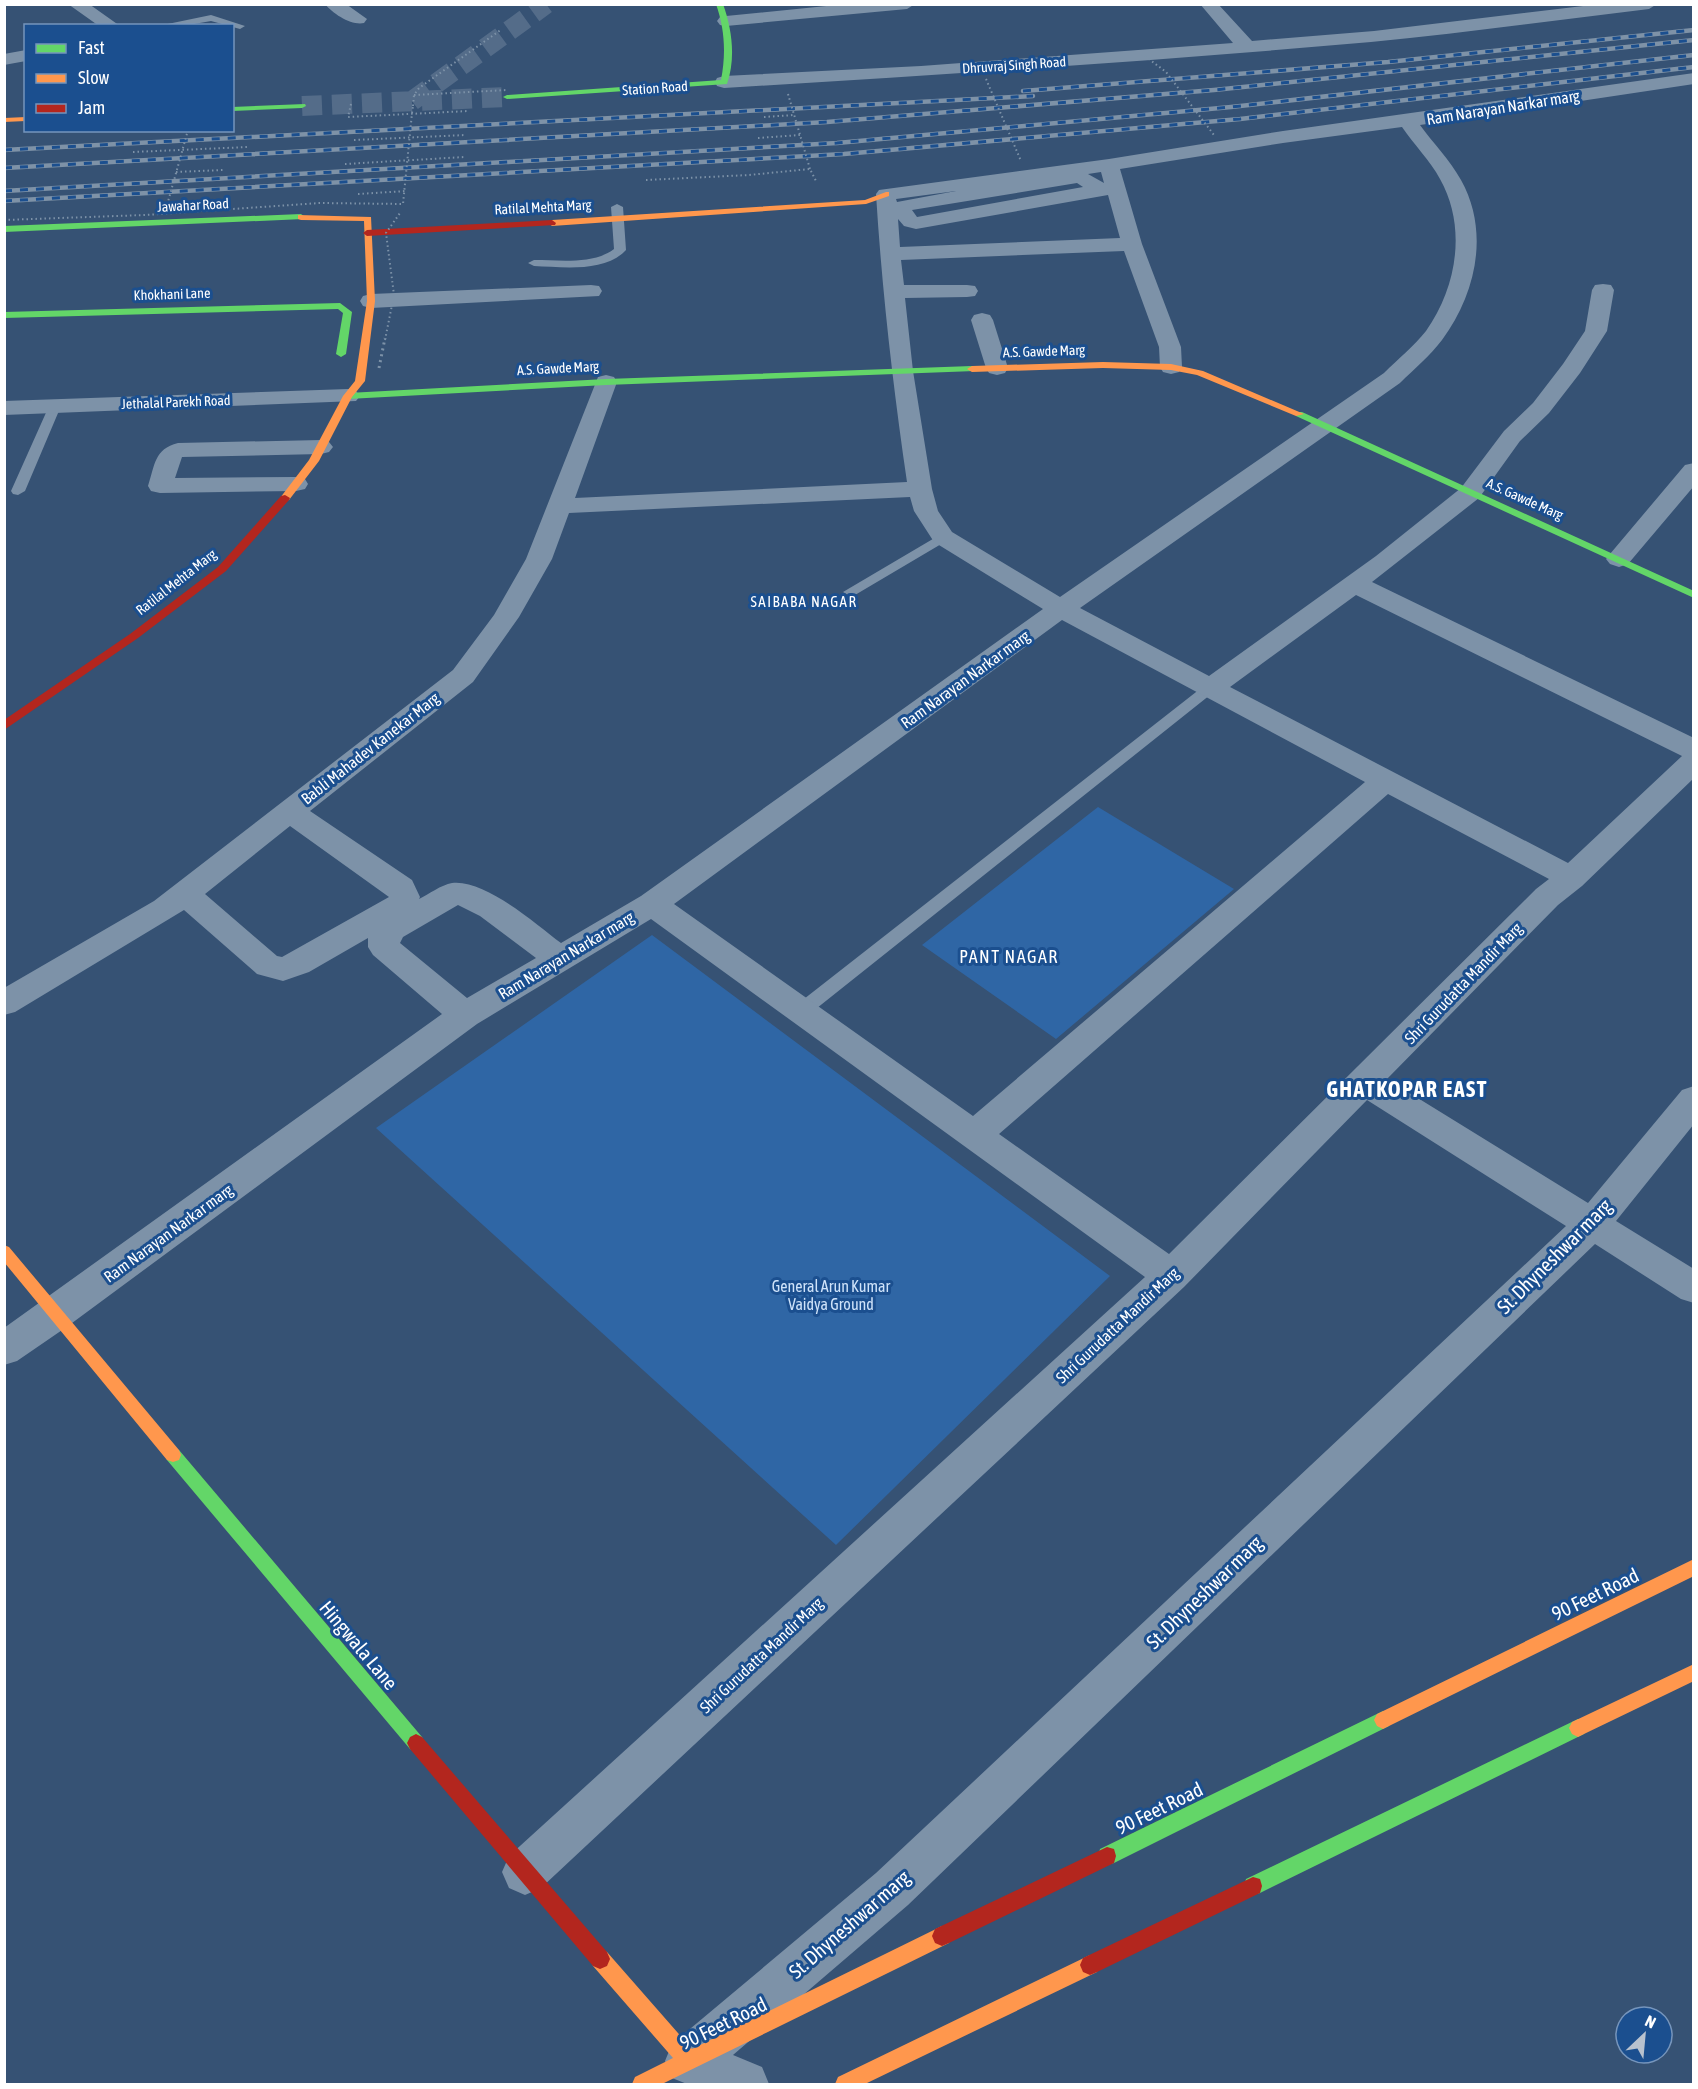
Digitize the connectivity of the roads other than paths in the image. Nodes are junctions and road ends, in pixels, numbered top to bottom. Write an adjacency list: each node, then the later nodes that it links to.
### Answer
1 (76, 4): 9 (street)
2 (333, 4): 7 (street)
3 (719, 4): 8 (street)
4 (907, 4): 8 (street)
5 (1208, 4): 14 (street)
6 (1649, 4): 14 (street, Dhruvraj Singh Road)
7 (358, 19)
8 (726, 21): 18 (street)
9 (109, 24)
10 (174, 24): 11 (lane)
11 (233, 24)
12 (234, 24): 13 (lane)
13 (240, 26)
14 (1247, 48): 18 (street, Dhruvraj Singh Road)
15 (24, 55): 16 (street)
16 (4, 60)
17 (1694, 78): 24 (street, Ram Narayan Narkar marg)
18 (724, 82): 19 (street, Station Road)
19 (507, 94)
20 (302, 106): 21 (street)
21 (234, 109)
22 (24, 119): 23 (street)
23 (4, 120)
24 (1407, 121): 25 (street); 49 (street, Ram Narayan Narkar marg)
25 (1109, 165): 26 (street); 31 (street)
26 (921, 196): 27 (street); 27 (street)
27 (892, 206): 28 (street, Jawahar Road); 32 (street)
28 (617, 213): 29 (street, Jawahar Road); 33 (lane)
29 (368, 226): 30 (street, Jawahar Road); 38 (street, Ratilal Mehta Marg)
30 (4, 229)
31 (1132, 244): 32 (street); 42 (street)
32 (890, 254): 37 (street)
33 (534, 264)
34 (1603, 290): 55 (street)
35 (591, 291): 38 (street)
36 (967, 291): 37 (street)
37 (894, 292): 44 (street)
38 (371, 301): 45 (street, Ratilal Mehta Marg)
39 (340, 306): 40 (street, Khokhani Lane); 45 (street, Ratilal Mehta Marg)
40 (4, 315)
41 (982, 320): 43 (street)
42 (1171, 367): 43 (street, A.S. Gawde Marg); 49 (street, A.S. Gawde Marg)
43 (997, 368): 44 (street, A.S. Gawde Marg)
44 (902, 371): 46 (street, A.S. Gawde Marg); 53 (street)
45 (341, 382): 46 (street, A.S. Gawde Marg); 47 (street, Jethalal Parekh Road); 50 (street, Ratilal Mehta Marg)
46 (606, 382): 56 (street, Babli Mahadev Kanekar Marg)
47 (55, 406): 48 (street, Jethalal Parekh Road); 54 (lane)
48 (4, 408)
49 (1324, 425): 55 (street, A.S. Gawde Marg); 62 (street, Ram Narayan Narkar marg)
50 (321, 447): 52 (street, Ratilal Mehta Marg); 52 (street)
51 (1694, 470): 58 (street)
52 (296, 484): 64 (street, Ratilal Mehta Marg)
53 (920, 489): 56 (street); 57 (street)
54 (18, 491)
55 (1470, 493): 58 (street, A.S. Gawde Marg); 59 (street)
56 (559, 506): 68 (street, Babli Mahadev Kanekar Marg)
57 (943, 537): 60 (lane); 62 (street)
58 (1619, 559): 61 (street, A.S. Gawde Marg)
59 (1353, 583): 63 (street); 65 (street)
60 (850, 592)
61 (1694, 595)
62 (1062, 609): 63 (street); 71 (street, Ram Narayan Narkar marg)
63 (1210, 688): 67 (street); 75 (lane)
64 (4, 726)
65 (1694, 750)
66 (1694, 761): 69 (street, Shri Gurudatta Mandir Marg)
67 (1385, 780): 69 (street); 78 (street)
68 (289, 811): 70 (street, Babli Mahadev Kanekar Marg); 70 (street)
69 (1571, 878): 76 (street, Shri Gurudatta Mandir Marg)
70 (184, 893): 73 (street, Babli Mahadev Kanekar Marg)
71 (652, 904): 72 (street, Ram Narayan Narkar marg); 75 (street)
72 (552, 954): 74 (street, Ram Narayan Narkar marg); 74 (street)
73 (4, 1003)
74 (459, 1010): 83 (street, Ram Narayan Narkar marg)
75 (801, 1011): 78 (street)
76 (1365, 1082): 79 (street); 81 (street, Shri Gurudatta Mandir Marg)
77 (1694, 1099): 79 (street, St. Dhyneshwar marg)
78 (974, 1135): 81 (street)
79 (1592, 1224): 82 (street); 88 (street, St. Dhyneshwar marg)
80 (4, 1251): 83 (street, Hingwala Lane)
81 (1171, 1276): 87 (street, Shri Gurudatta Mandir Marg)
82 (1694, 1288)
83 (55, 1315): 84 (street, Ram Narayan Narkar marg); 87 (street, Hingwala Lane)
84 (4, 1349)
85 (1694, 1568): 88 (street, 90 Feet Road)
86 (1694, 1672): 91 (street)
87 (525, 1872): 88 (street, Hingwala Lane)
88 (690, 2061): 89 (street, 90 Feet Road); 90 (street)
89 (642, 2085)
90 (745, 2085)
91 (845, 2085)

